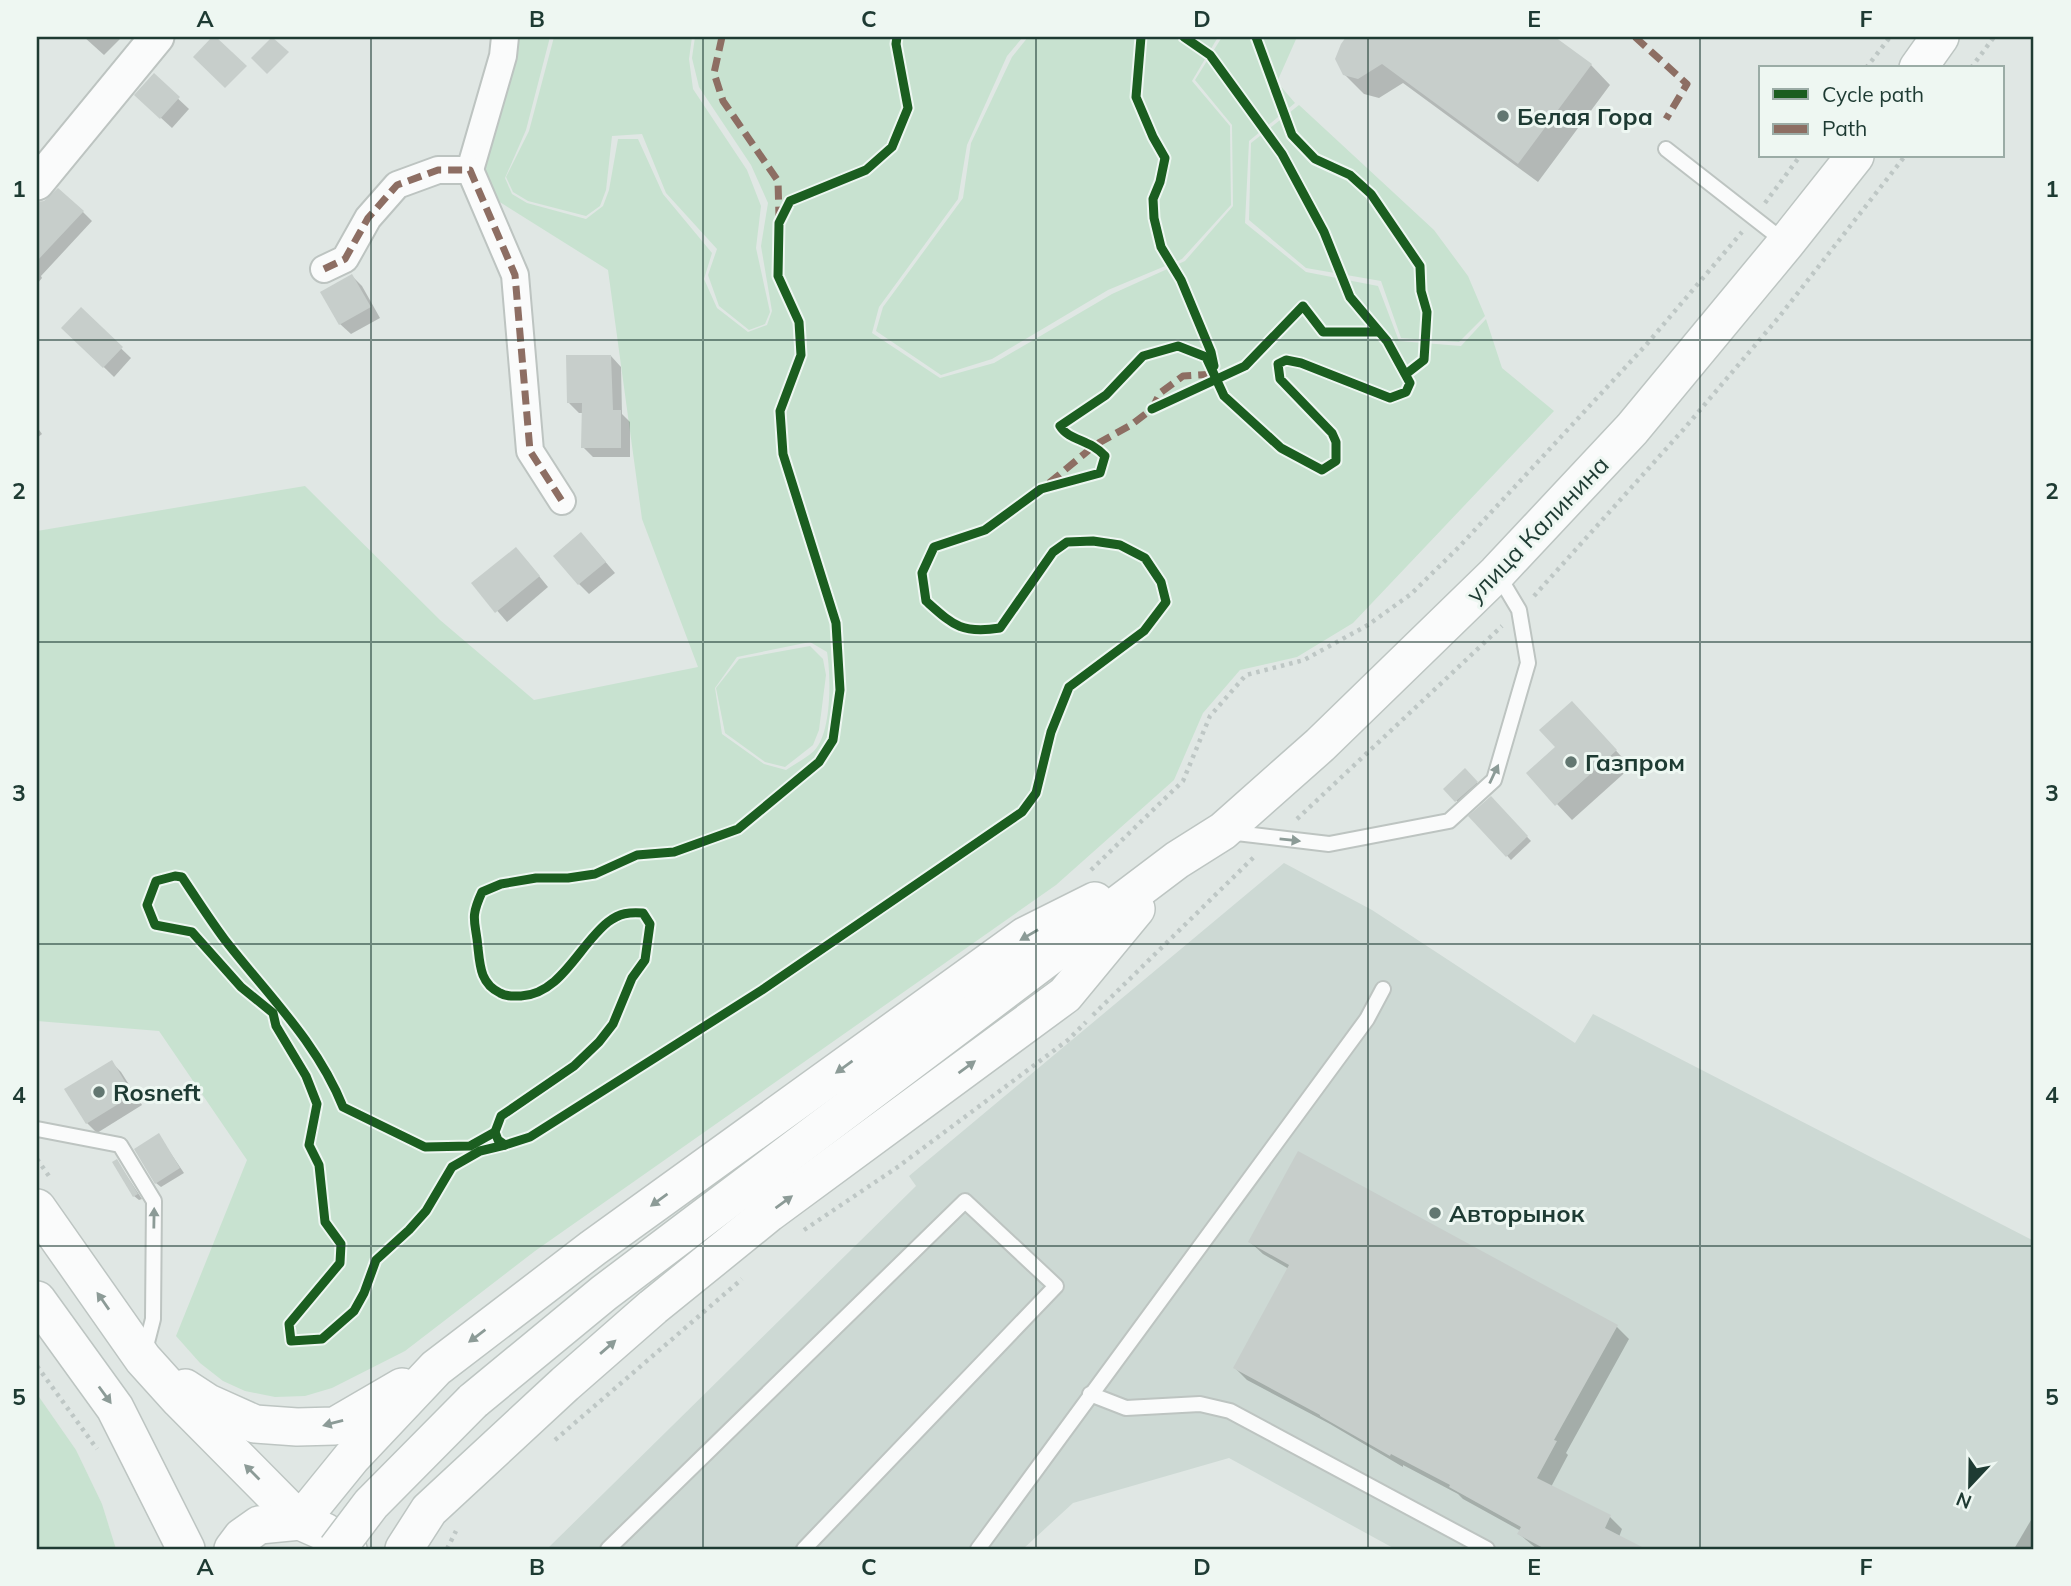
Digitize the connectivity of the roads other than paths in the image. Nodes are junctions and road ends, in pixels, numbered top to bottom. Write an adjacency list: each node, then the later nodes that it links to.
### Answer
1 (157, 37): 8 (street)
2 (505, 37): 7 (street)
3 (1940, 37): 4 (main road)
4 (1919, 66)
5 (1665, 149): 9 (lane)
6 (1853, 158): 9 (main road, улица Калинина)
7 (470, 170): 10 (street); 11 (street)
8 (37, 183)
9 (1786, 243): 12 (main road, улица Калинина)
10 (324, 269)
11 (562, 501)
12 (1497, 573): 13 (main road, улица Калинина); 13 (lane, one-way to 12)
13 (1223, 831): 14 (main road, улица Калинина)
14 (1177, 860): 20 (main road, one-way to 20); 21 (main road, one-way to 14); 26 (main road, bridge)
15 (1383, 989): 22 (lane)
16 (37, 1129): 19 (lane, one-way to 16)
17 (45, 1194): 19 (main road, one-way to 17)
18 (37, 1300): 24 (main road, one-way to 24)
19 (143, 1359): 20 (main road, one-way to 19); 23 (main road, one-way to 19)
20 (436, 1368): 23 (main road)
21 (565, 1384): 28 (main road); 29 (main road)
22 (1090, 1394): 32 (lane); 33 (lane)
23 (300, 1521): 25 (main road); 27 (main road)
24 (186, 1549)
25 (233, 1549)
26 (338, 1549)
27 (348, 1549)
28 (404, 1549)
29 (433, 1549)
30 (608, 1549): 31 (lane)
31 (804, 1549)
32 (978, 1549)
33 (1487, 1549)

